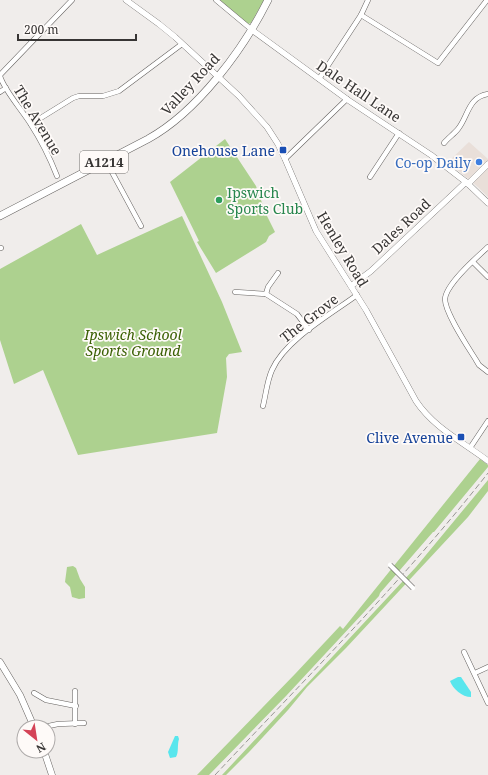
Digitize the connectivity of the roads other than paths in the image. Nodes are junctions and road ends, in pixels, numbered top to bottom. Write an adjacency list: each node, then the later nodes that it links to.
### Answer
1 (72, 0): 10 (street)
2 (126, 0): 9 (street, Henley Road)
3 (216, 0): 8 (street, Dale Hall Lane)
4 (268, 0): 8 (main road, Valley Road / A1214)
5 (368, 0): 7 (street)
6 (487, 0): 7 (street)
7 (361, 15): 12 (street)
8 (252, 30): 11 (main road, Valley Road / A1214); 12 (street, Dale Hall Lane)
9 (182, 44): 11 (street, Henley Road); 17 (street)
10 (0, 76): 13 (street, The Avenue)
11 (218, 77): 20 (street, Henley Road); 21 (main road, Valley Road / A1214)
12 (319, 79): 16 (street, Dale Hall Lane)
13 (6, 88): 14 (street); 17 (street, The Avenue)
14 (0, 92)
15 (488, 94): 19 (street)
16 (347, 99): 18 (street, Dale Hall Lane); 20 (street)
17 (31, 124): 23 (street, The Avenue)
18 (399, 133): 24 (street); 25 (street, Dale Hall Lane)
19 (444, 143)
20 (285, 159): 33 (street, Henley Road)
21 (106, 161): 27 (main road, Valley Road / A1214); 28 (street)
22 (488, 164): 25 (street, Dales Road)
23 (57, 176)
24 (370, 177)
25 (467, 183): 26 (street, Dale Hall Lane); 33 (street, Dales Road)
26 (488, 203)
27 (0, 216)
28 (141, 226)
29 (488, 246): 30 (street)
30 (473, 262): 32 (street); 38 (street)
31 (278, 273): 35 (street)
32 (488, 277)
33 (351, 286): 36 (street, Henley Road)
34 (235, 292): 35 (street)
35 (266, 294): 37 (street)
36 (357, 295): 37 (street, The Grove); 41 (street, Henley Road)
37 (310, 330): 39 (street, The Grove)
38 (488, 372)
39 (263, 406)
40 (488, 421): 41 (street)
41 (470, 448): 42 (street, Henley Road)
42 (488, 461)
43 (390, 565): 44 (street, bridge)
44 (413, 588)
45 (464, 652): 48 (street)
46 (0, 662): 53 (main road)
47 (488, 667): 48 (street)
48 (475, 673): 51 (street)
49 (75, 691): 52 (street)
50 (34, 693): 52 (street)
51 (488, 703)
52 (76, 706): 56 (street)
53 (30, 719)
54 (84, 723): 56 (street)
55 (56, 724): 56 (street)
56 (75, 724)
57 (47, 759): 58 (main road)
58 (52, 775)

